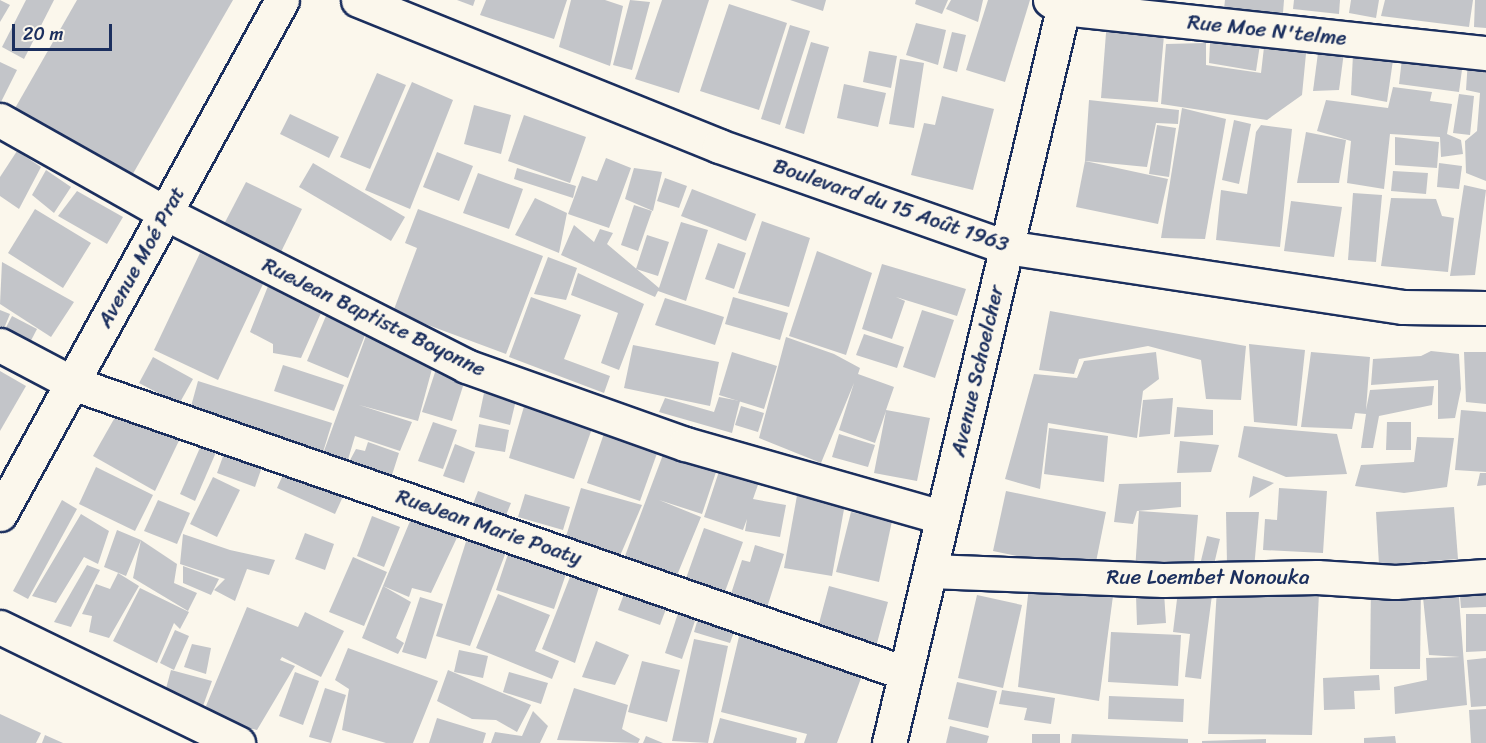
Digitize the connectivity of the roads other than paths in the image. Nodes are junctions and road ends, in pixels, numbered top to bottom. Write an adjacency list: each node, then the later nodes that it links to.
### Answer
1 (282, 0): 6 (street, Avenue Moé Prat)
2 (358, 0): 7 (street, Boulevard du 15 Août 1963)
3 (1059, 3): 4 (street, Rue Moe N'telme); 7 (street, Avenue Schoelcher)
4 (1486, 52)
5 (0, 120): 6 (street, RueJean Baptiste Boyonne)
6 (165, 213): 10 (street, Avenue Moé Prat); 12 (street, RueJean Baptiste Boyonne)
7 (1006, 247): 8 (street, Boulevard du 15 Août 1963); 12 (street, Avenue Schoelcher)
8 (1486, 308)
9 (0, 345): 10 (street, RueJean Marie Poaty)
10 (72, 383): 11 (street, Avenue Moé Prat); 16 (street, RueJean Marie Poaty)
11 (0, 514)
12 (942, 517): 13 (street, Avenue Schoelcher)
13 (930, 571): 14 (street, Rue Loembet Nonouka); 16 (street, Avenue Schoelcher)
14 (1486, 576)
15 (0, 627): 17 (street)
16 (905, 673): 18 (street, Avenue Schoelcher)
17 (238, 743)
18 (889, 743)

